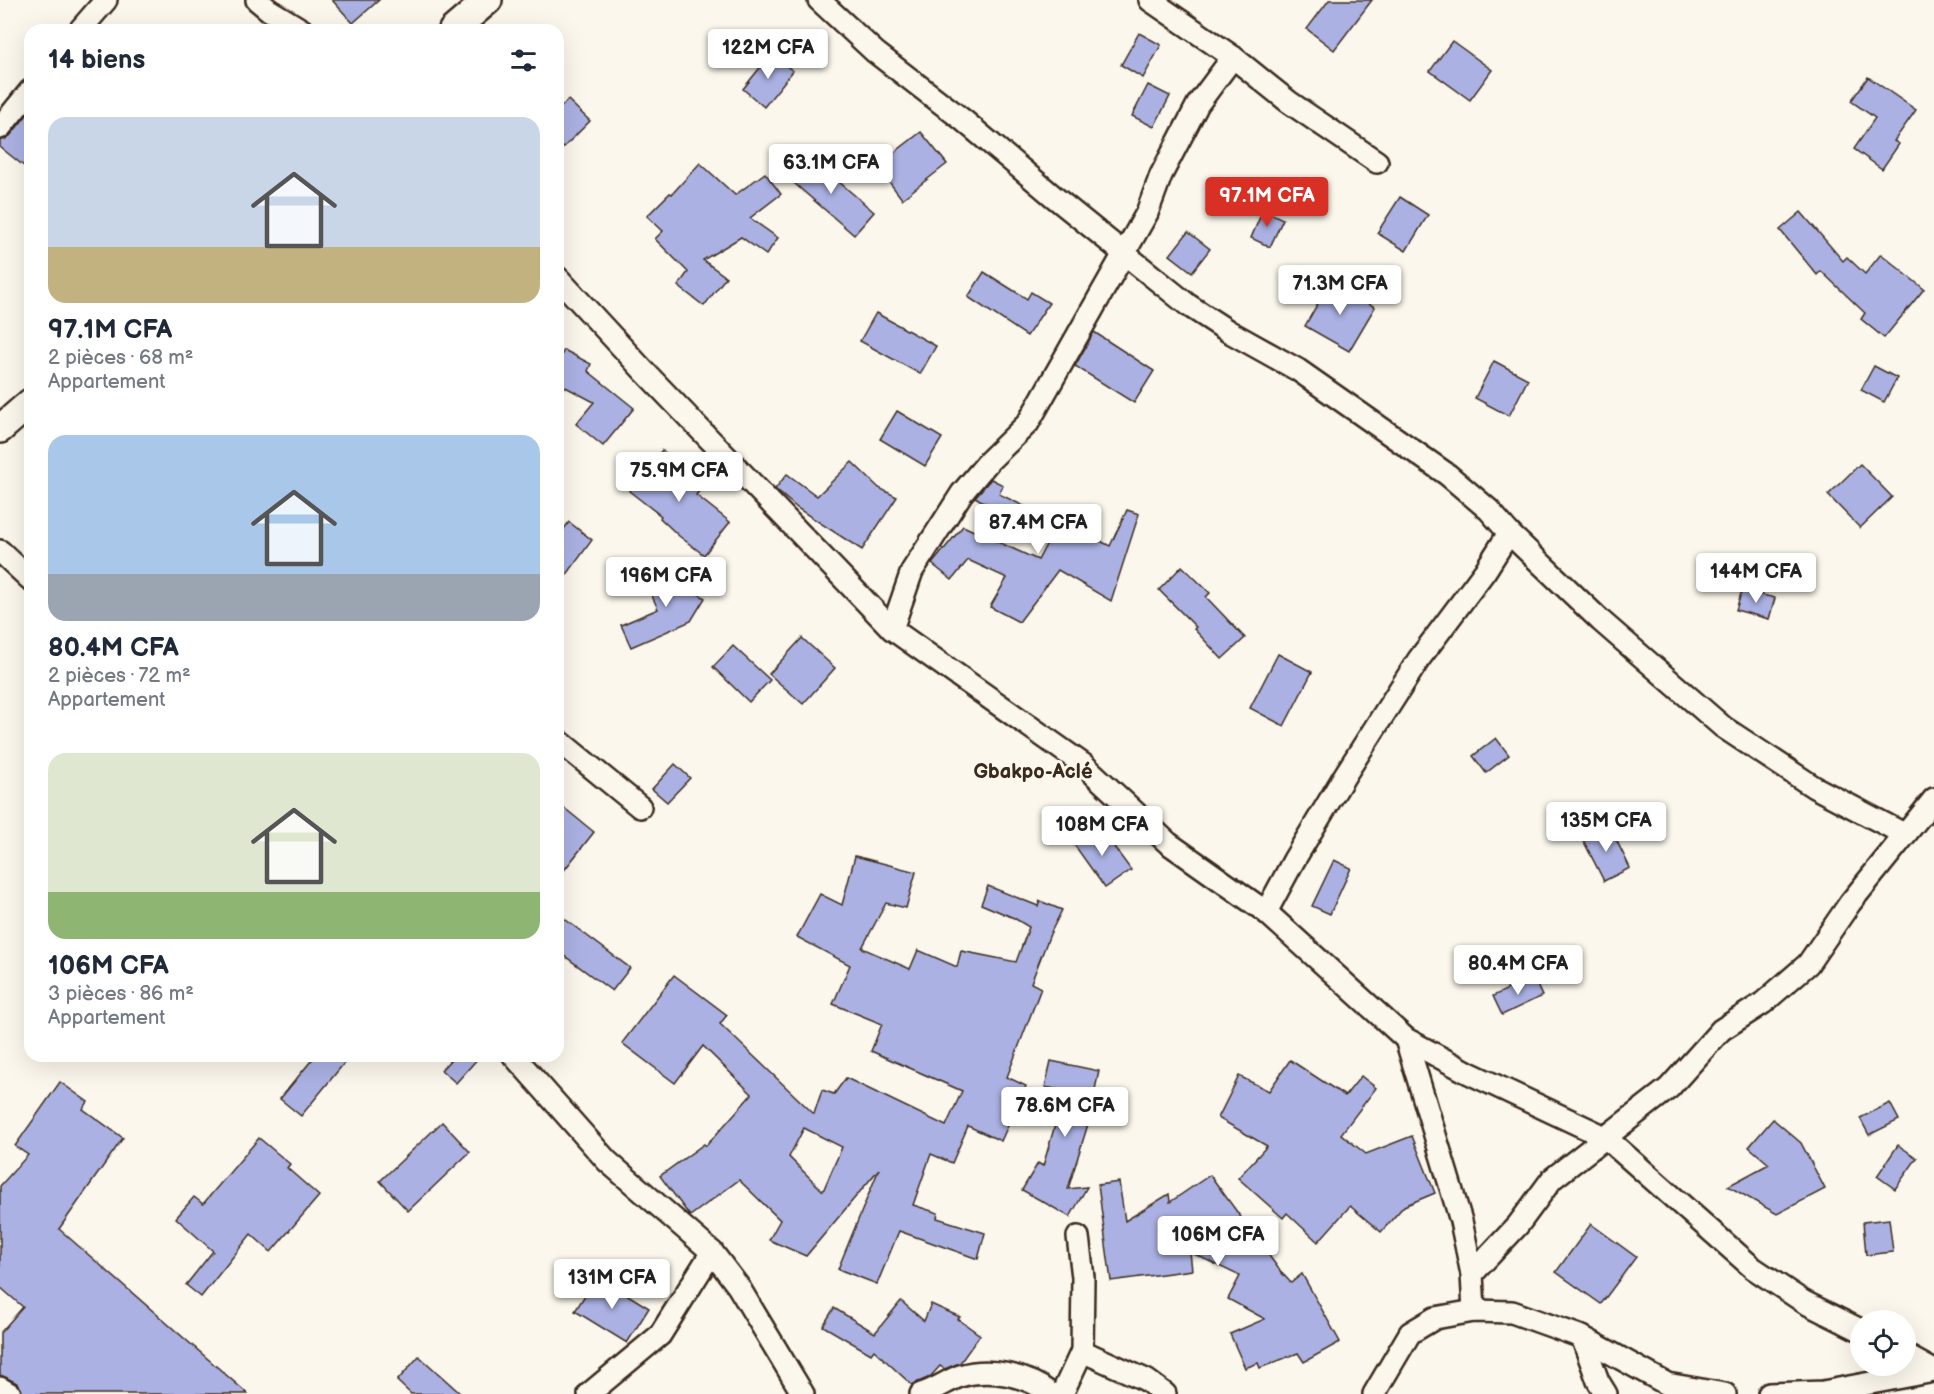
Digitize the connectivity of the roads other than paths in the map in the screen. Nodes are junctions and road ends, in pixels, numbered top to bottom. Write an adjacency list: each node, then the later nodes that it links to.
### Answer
1 (106, 0): 6 (street)
2 (256, 0): 7 (street)
3 (488, 0): 8 (street)
4 (819, 0): 13 (street)
5 (1150, 0): 9 (street)
6 (85, 24)
7 (292, 24)
8 (460, 24)
9 (1233, 57): 12 (street); 13 (street)
10 (24, 98): 11 (street)
11 (0, 128)
12 (1377, 162)
13 (1124, 253): 17 (street); 20 (street)
14 (564, 284): 20 (street)
15 (24, 408): 16 (street)
16 (0, 429)
17 (1509, 534): 24 (street); 25 (street)
18 (0, 551): 19 (street)
19 (24, 573)
20 (892, 629): 25 (street)
21 (564, 745): 23 (street)
22 (1934, 799): 24 (street)
23 (640, 807)
24 (1904, 834): 28 (street)
25 (1266, 912): 26 (street)
26 (1406, 1039): 28 (street); 31 (street)
27 (519, 1062): 30 (street)
28 (1605, 1137): 31 (street); 33 (street)
29 (1078, 1237): 35 (street)
30 (712, 1252): 40 (street); 41 (street)
31 (1472, 1274): 32 (street)
32 (1474, 1311): 34 (street); 46 (street)
33 (1850, 1325)
34 (1582, 1337): 47 (street); 48 (street)
35 (1082, 1351): 44 (street); 45 (street)
36 (1916, 1361): 37 (street)
37 (1934, 1371): 49 (street)
38 (0, 1388): 39 (street)
39 (10, 1394)
40 (589, 1394)
41 (803, 1394)
42 (921, 1394): 43 (street)
43 (1051, 1394)
44 (1062, 1394)
45 (1165, 1394)
46 (1374, 1394)
47 (1606, 1394)
48 (1725, 1394)
49 (1770, 1394)

